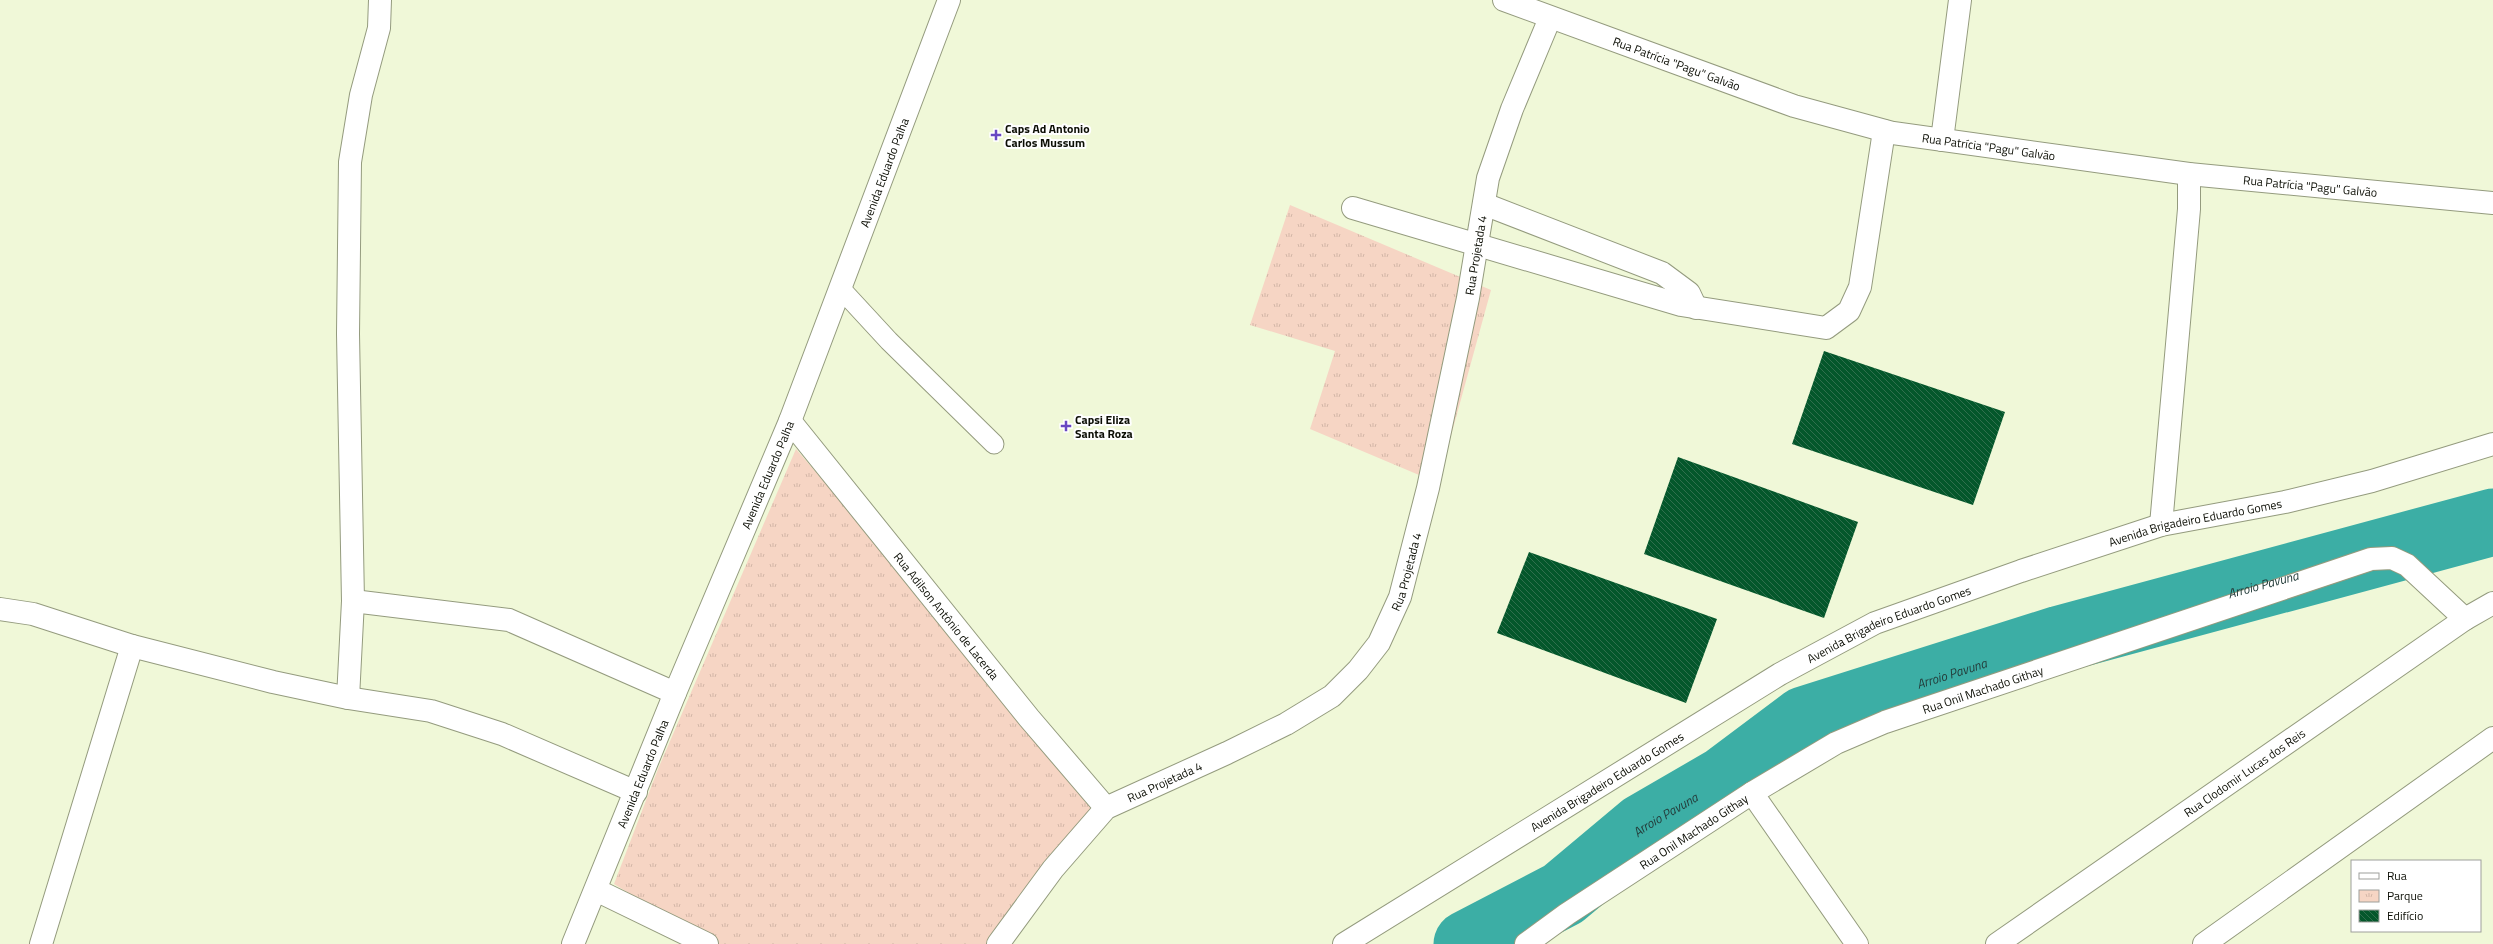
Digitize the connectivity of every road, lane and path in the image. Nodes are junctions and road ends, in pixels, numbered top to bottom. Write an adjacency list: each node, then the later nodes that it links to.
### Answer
1 (380, 0): 19 (street)
2 (949, 0): 13 (street, Avenida Eduardo Palha)
3 (1504, 0): 5 (street, Rua Patrícia "Pagu" Galvão)
4 (1960, 0): 7 (street)
5 (1550, 18): 6 (street, Rua Patrícia "Pagu" Galvão); 10 (street, Rua Projetada 4)
6 (1884, 131): 7 (street, Rua Patrícia "Pagu" Galvão); 14 (street)
7 (1942, 140): 8 (street, Rua Patrícia "Pagu" Galvão)
8 (2189, 174): 9 (street, Rua Patrícia "Pagu" Galvão); 18 (street)
9 (2493, 203)
10 (1484, 204): 12 (street, Rua Projetada 4); 14 (street)
11 (1353, 208): 12 (street)
12 (1477, 244): 14 (street); 29 (street, Rua Projetada 4)
13 (841, 289): 15 (street, Avenida Eduardo Palha); 16 (lane)
14 (1696, 308)
15 (790, 421): 24 (street, Avenida Eduardo Palha); 29 (street, Rua Adilson Antônio de Lacerda)
16 (994, 444)
17 (2493, 444): 18 (street, Avenida Brigadeiro Eduardo Gomes)
18 (2161, 525): 35 (street, Avenida Brigadeiro Eduardo Gomes)
19 (353, 601): 24 (street); 25 (street)
20 (2493, 603): 22 (street, Rua Clodomir Lucas dos Reis)
21 (0, 609): 23 (street)
22 (2465, 619): 28 (street, Rua Onil Machado Githay); 38 (street, Rua Clodomir Lucas dos Reis)
23 (132, 646): 25 (street); 31 (street)
24 (675, 692): 27 (street, Avenida Eduardo Palha)
25 (348, 698): 27 (street)
26 (2493, 738): 39 (street)
27 (636, 792): 30 (street, Avenida Eduardo Palha)
28 (1752, 793): 36 (street, Rua Onil Machado Githay); 37 (street)
29 (1106, 808): 34 (street, Rua Projetada 4)
30 (596, 890): 32 (street, Avenida Eduardo Palha); 33 (street)
31 (41, 944)
32 (573, 944)
33 (707, 944)
34 (998, 944)
35 (1344, 944)
36 (1526, 944)
37 (1857, 944)
38 (1996, 944)
39 (2204, 944)

